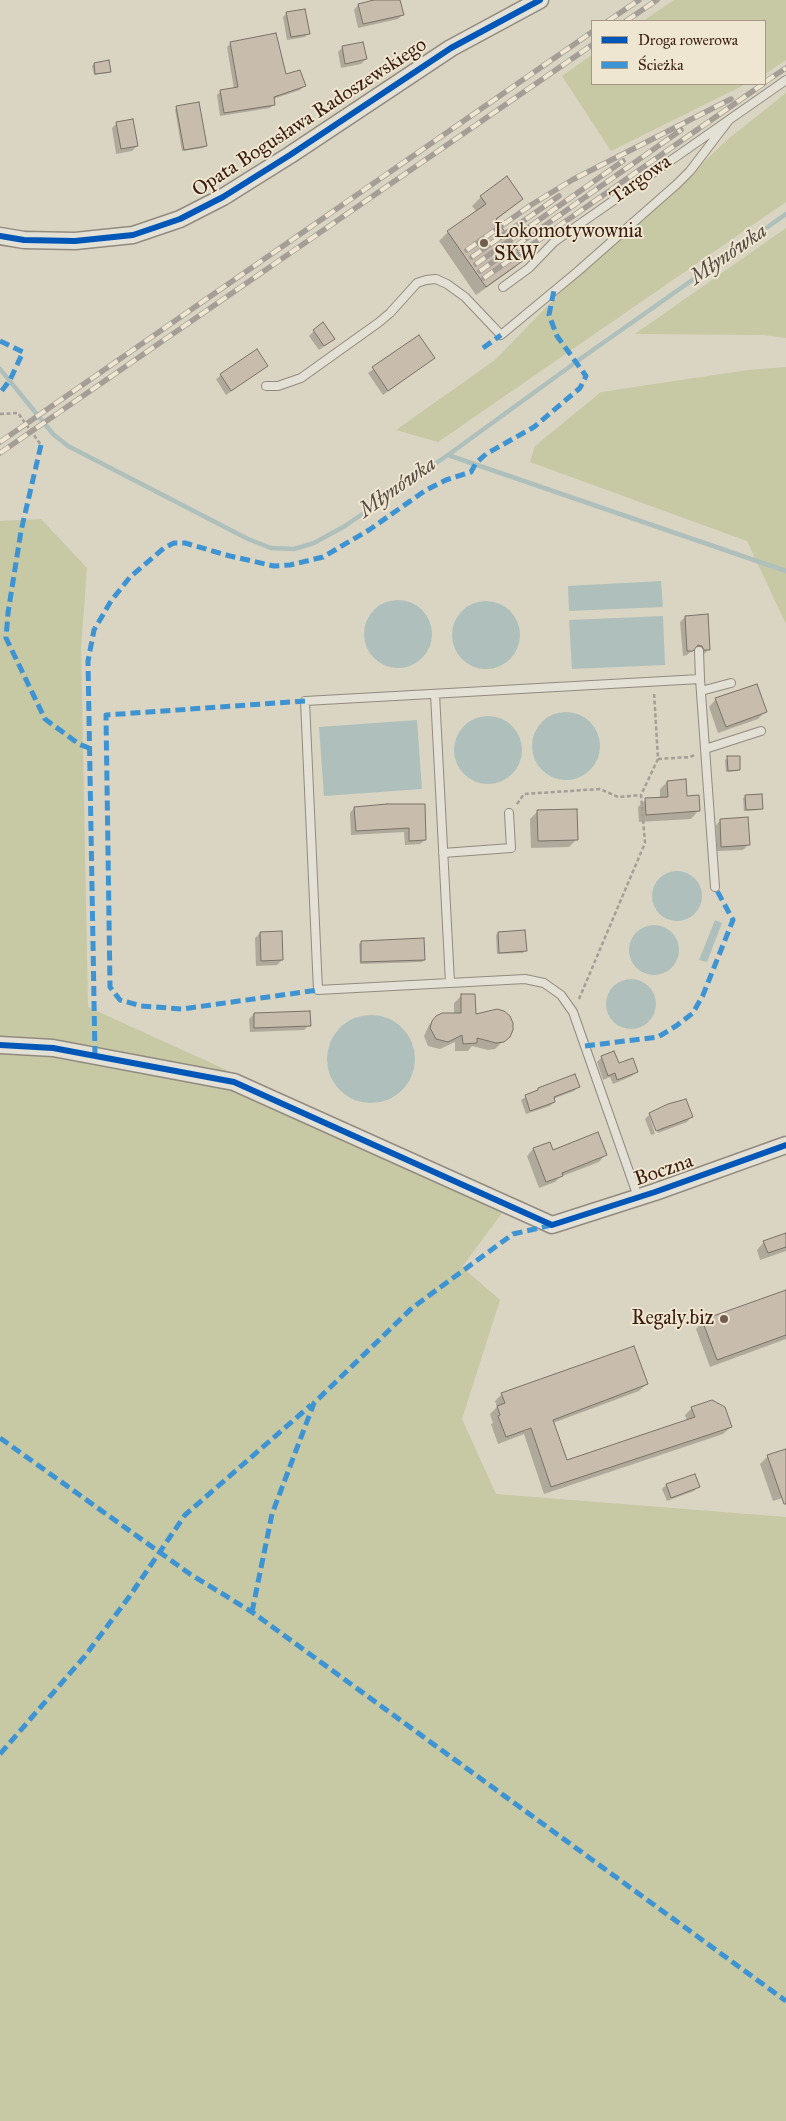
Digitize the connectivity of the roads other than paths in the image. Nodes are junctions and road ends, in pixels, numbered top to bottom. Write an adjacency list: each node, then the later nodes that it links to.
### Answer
1 (540, 0): 4 (street, Opata Bogusława Radoszewskiego)
2 (786, 80): 3 (lane, Targowa)
3 (729, 120): 5 (lane, Targowa); 6 (lane)
4 (0, 236)
5 (502, 287)
6 (266, 386)
7 (699, 650): 8 (lane)
8 (700, 679): 10 (lane); 11 (lane)
9 (730, 683): 10 (lane)
10 (701, 691): 13 (lane)
11 (435, 694): 15 (lane); 17 (lane)
12 (761, 731): 13 (lane)
13 (705, 749): 16 (lane)
14 (509, 814): 15 (lane)
15 (443, 853): 17 (lane)
16 (715, 887)
17 (450, 983): 20 (lane)
18 (0, 1045): 20 (street, Boczna)
19 (786, 1145): 20 (street, Boczna)
20 (638, 1197)

